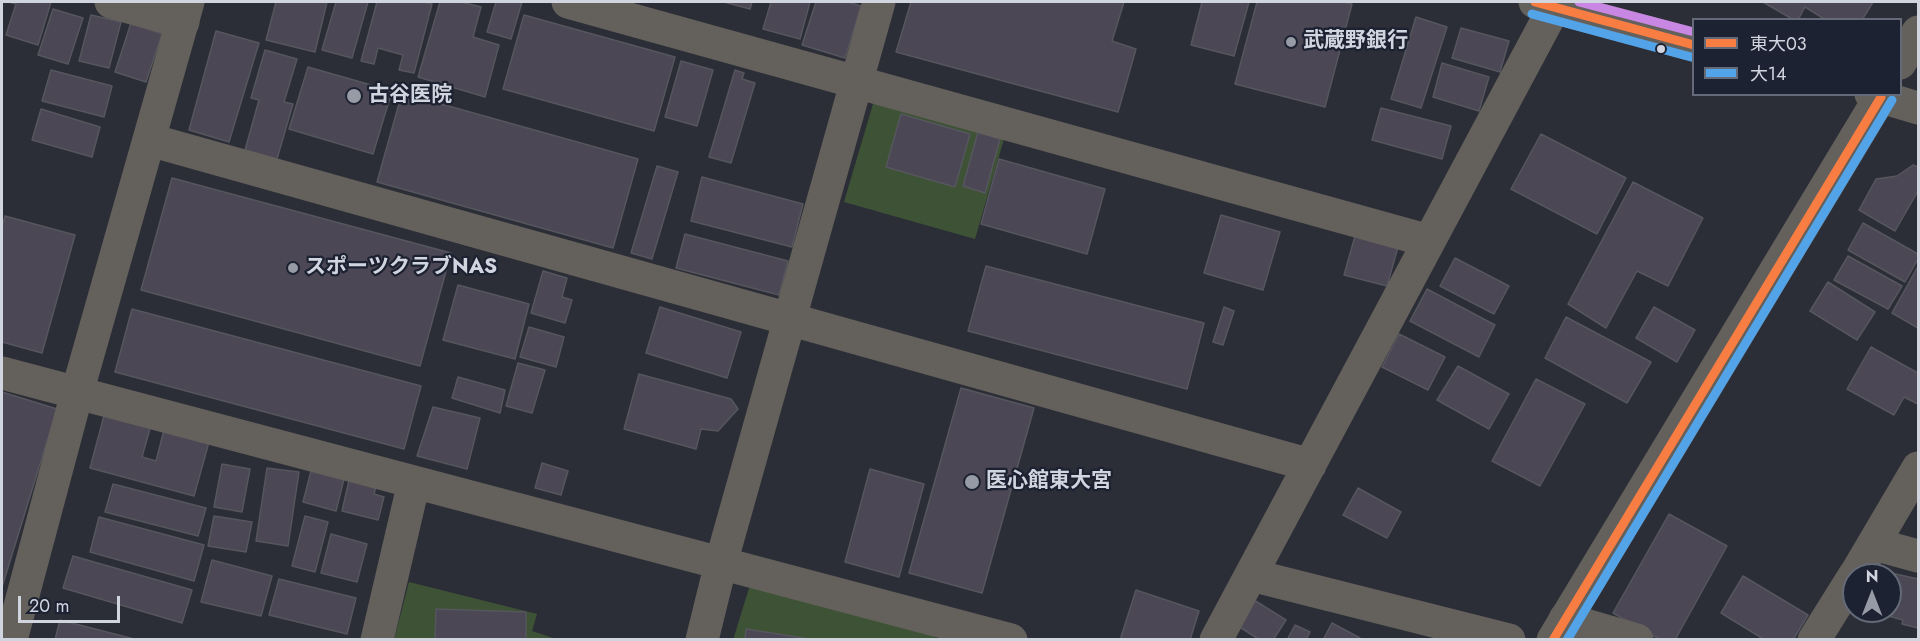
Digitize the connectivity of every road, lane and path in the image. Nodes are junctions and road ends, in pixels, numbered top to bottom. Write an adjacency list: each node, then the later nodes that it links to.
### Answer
1 (111, 2): 5 (street)
2 (568, 2): 9 (street)
3 (879, 2): 9 (street)
4 (1549, 3): 7 (street); 14 (street)
5 (185, 12): 13 (street)
6 (1918, 32): 8 (street)
7 (1692, 44)
8 (1902, 60)
9 (856, 81): 14 (street); 15 (street)
10 (1877, 96): 27 (street)
11 (1881, 96): 12 (street)
12 (1918, 108)
13 (150, 140): 15 (street); 17 (street)
14 (1429, 241): 18 (street)
15 (790, 318): 18 (street); 23 (street)
16 (2, 373): 17 (street)
17 (77, 393): 20 (street); 28 (street)
18 (1310, 465): 25 (street)
19 (1918, 468): 21 (street)
20 (414, 482): 23 (street); 29 (street)
21 (1874, 544): 22 (street); 24 (street)
22 (1918, 556)
23 (721, 563): 30 (street); 31 (street)
24 (1862, 563)
25 (1251, 575): 32 (street); 33 (street)
26 (1842, 594): 35 (street)
27 (1559, 629): 34 (street)
28 (11, 639)
29 (376, 639)
30 (702, 639)
31 (1011, 639)
32 (1216, 639)
33 (1509, 639)
34 (1637, 639)
35 (1814, 639)

